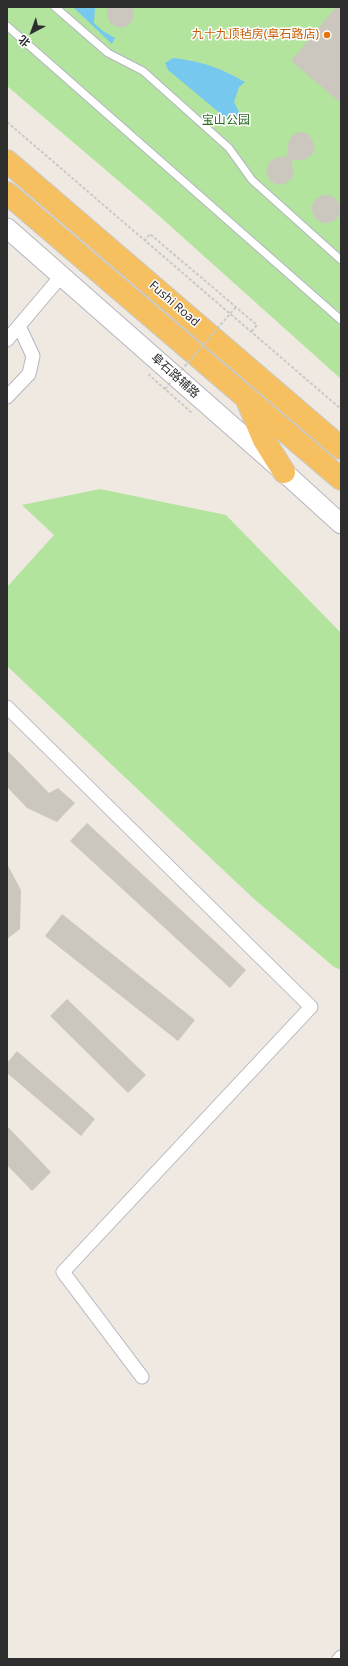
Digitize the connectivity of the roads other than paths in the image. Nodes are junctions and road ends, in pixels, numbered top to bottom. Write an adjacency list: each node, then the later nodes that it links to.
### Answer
1 (55, 7): 6 (lane)
2 (7, 26): 8 (lane)
3 (7, 161): 13 (highway, Fushi Road)
4 (7, 193): 11 (highway, Fushi Road)
5 (7, 228): 7 (main road, 阜石路辅路)
6 (341, 260)
7 (62, 275): 9 (street); 14 (main road, 阜石路辅路)
8 (341, 320)
9 (19, 326): 10 (street); 12 (street)
10 (7, 340)
11 (245, 395): 14 (highway); 15 (highway, Fushi Road)
12 (7, 397)
13 (341, 448)
14 (284, 472): 16 (main road, 阜石路辅路)
15 (341, 479)
16 (341, 524)
17 (7, 707): 18 (street)
18 (142, 1377)
19 (341, 1657): 20 (street)
20 (338, 1659)

